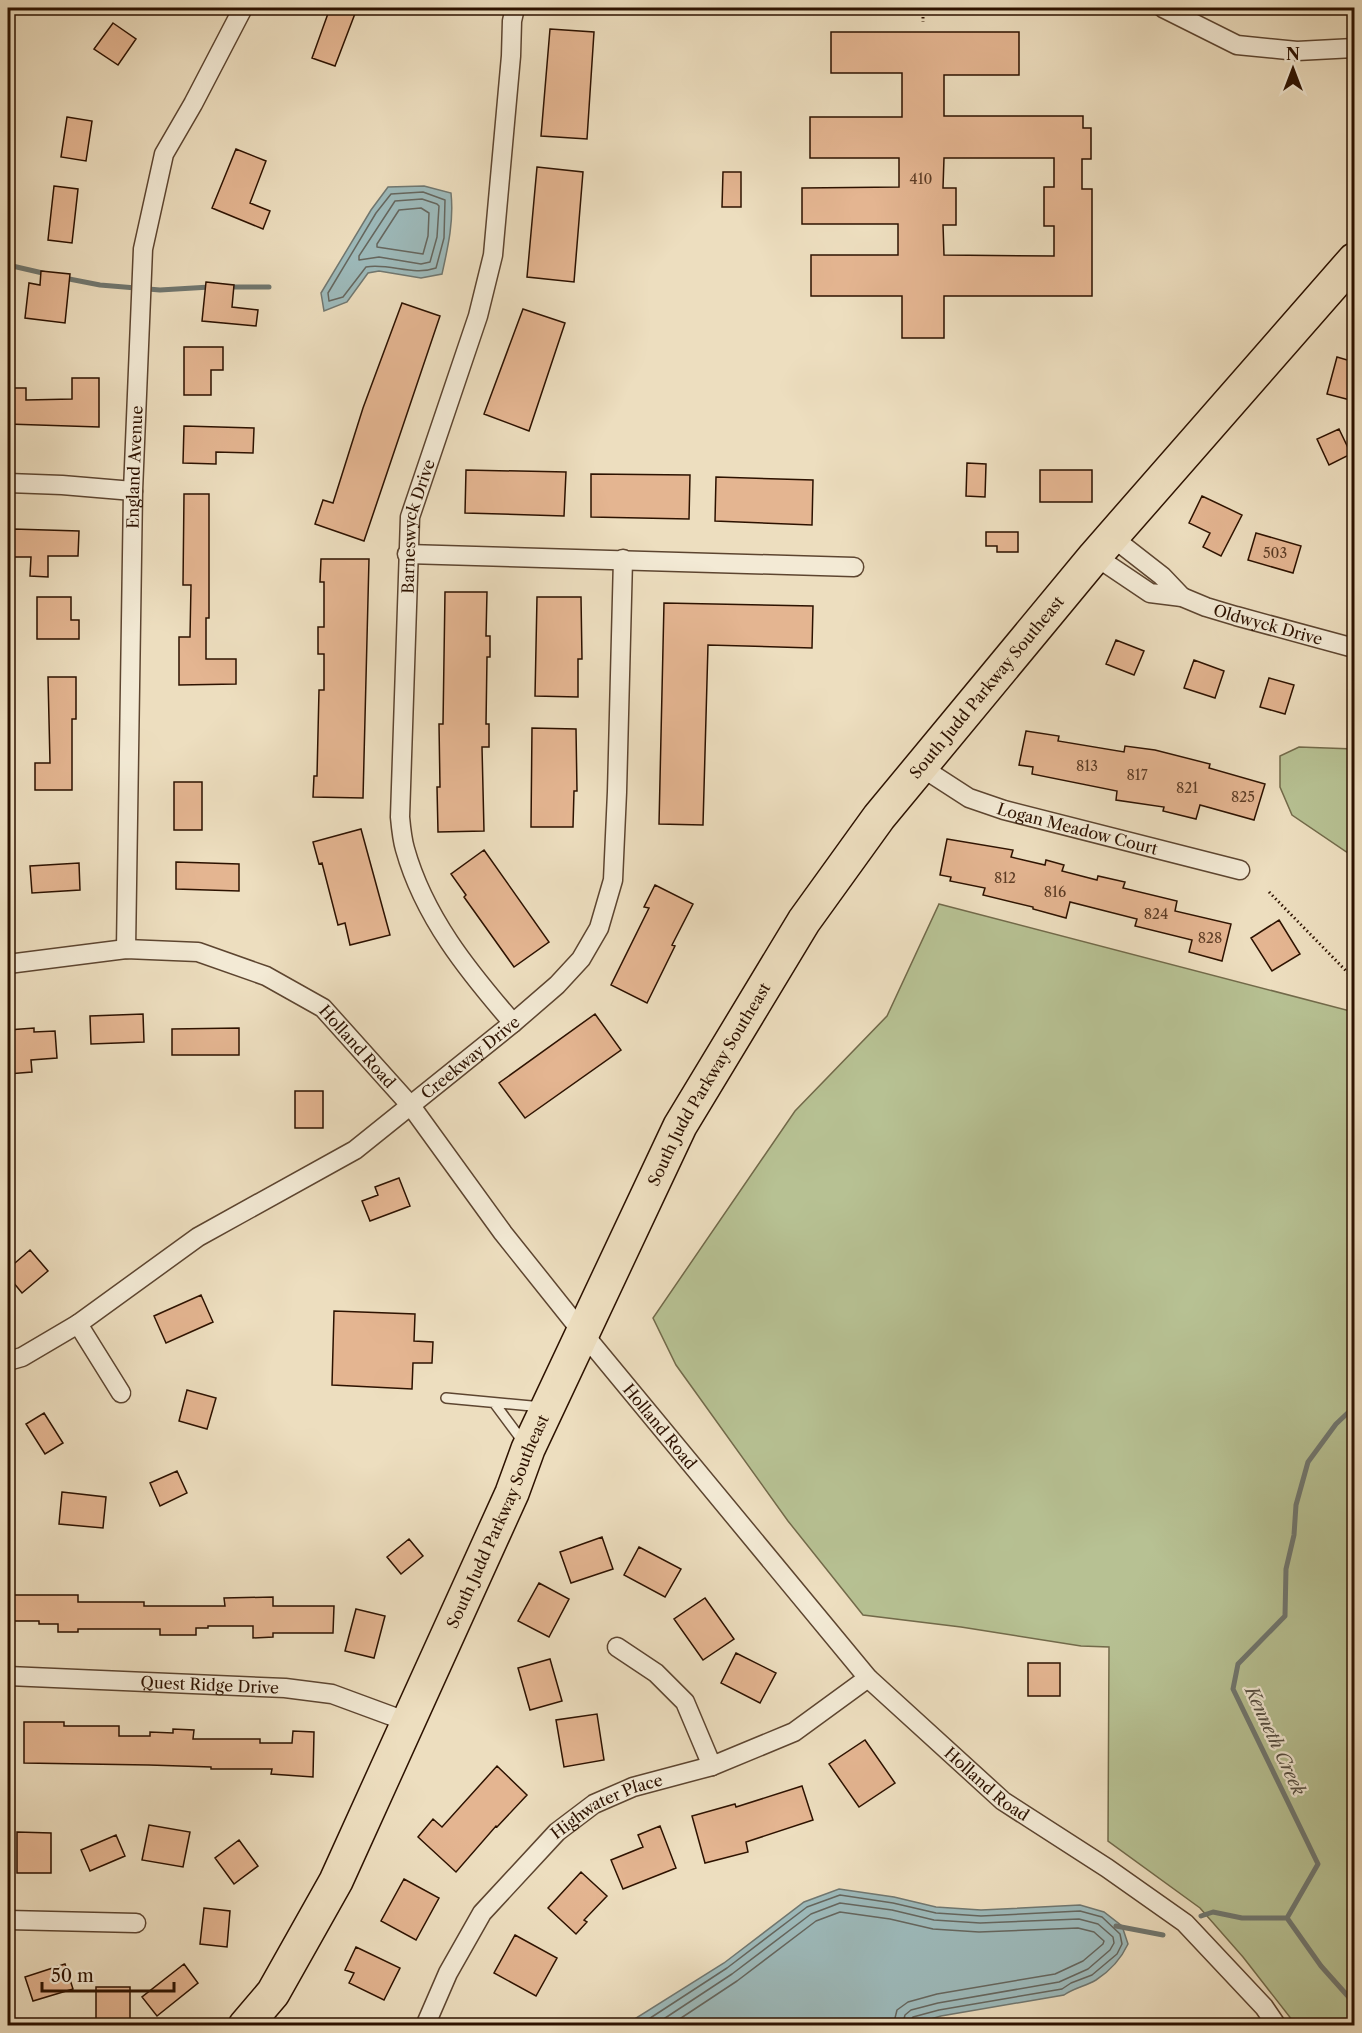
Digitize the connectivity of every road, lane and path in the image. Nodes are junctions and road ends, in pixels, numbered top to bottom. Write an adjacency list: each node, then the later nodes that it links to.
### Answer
1 (243, 8): 9 (street, England Avenue)
2 (515, 8): 11 (street, Barneswyck Drive)
3 (923, 8): 5 (path)
4 (1162, 8): 6 (street)
5 (923, 22)
6 (1354, 48)
7 (1354, 260): 10 (highway, South Judd Parkway Southeast)
8 (8, 483): 9 (street)
9 (133, 491): 19 (street, England Avenue)
10 (1104, 547): 14 (street, Oldwyck Drive); 14 (street, Oldwyck Drive); 16 (highway, South Judd Parkway Southeast)
11 (407, 554): 12 (street); 22 (street, Barneswyck Drive)
12 (623, 559): 13 (street); 22 (street, Creekway Drive)
13 (854, 567)
14 (1182, 597): 15 (street, Oldwyck Drive)
15 (1354, 648)
16 (921, 767): 17 (street, Logan Meadow Court); 25 (highway, South Judd Parkway Southeast)
17 (1240, 870)
18 (1269, 892): 21 (path)
19 (126, 950): 20 (street, Holland Road); 23 (street, Holland Road)
20 (8, 964)
21 (1354, 979)
22 (513, 1023): 23 (street, Creekway Drive)
23 (411, 1106): 24 (street, Creekway Drive); 25 (street, Holland Road)
24 (78, 1324): 26 (street, Creekway Drive); 27 (street)
25 (582, 1332): 30 (highway, South Judd Parkway Southeast); 34 (street, Holland Road)
26 (8, 1361)
27 (121, 1393)
28 (446, 1398): 29 (lane)
29 (495, 1404): 30 (lane); 31 (lane)
30 (547, 1407): 31 (highway, South Judd Parkway Southeast)
31 (528, 1449): 35 (highway, South Judd Parkway Southeast)
32 (616, 1647): 36 (street)
33 (8, 1676): 35 (street, Quest Ridge Drive)
34 (868, 1678): 36 (street, Highwater Place); 41 (street, Holland Road)
35 (408, 1722): 39 (highway, South Judd Parkway Southeast)
36 (712, 1766): 40 (street, Highwater Place)
37 (8, 1920): 38 (street)
38 (136, 1923)
39 (245, 2025)
40 (425, 2025)
41 (1277, 2025)

